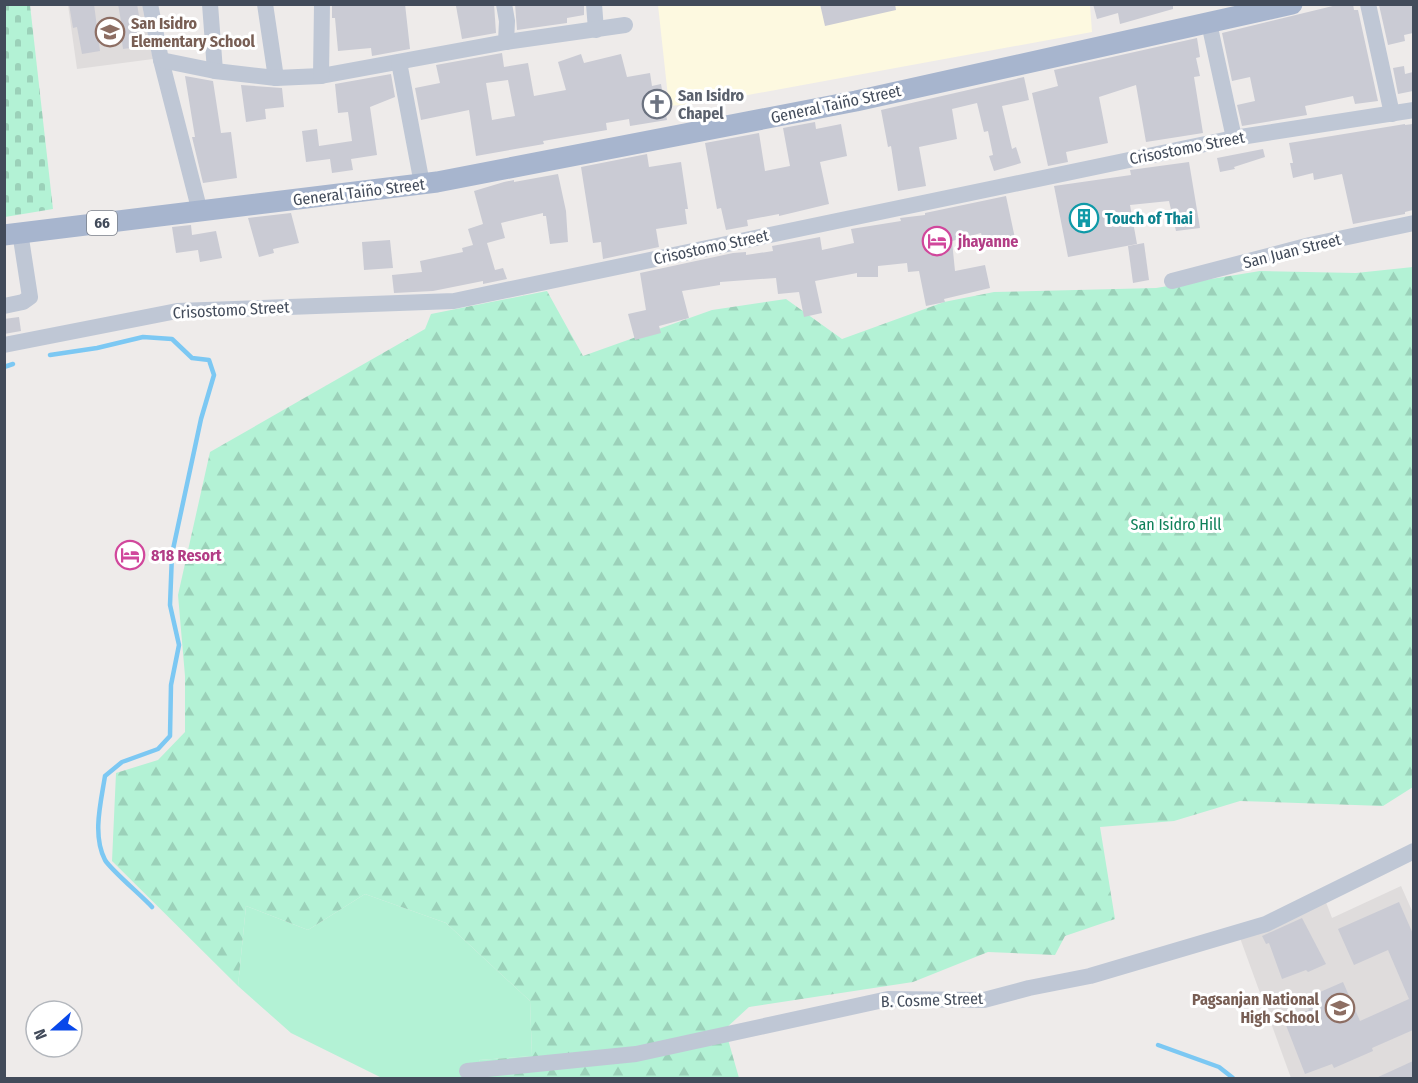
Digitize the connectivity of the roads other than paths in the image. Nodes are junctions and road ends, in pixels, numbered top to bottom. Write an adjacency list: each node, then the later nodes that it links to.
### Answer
1 (150, 4): 13 (street)
2 (210, 4): 15 (street)
3 (265, 4): 17 (street)
4 (322, 4): 16 (street)
5 (504, 4): 12 (street)
6 (594, 4): 11 (street)
7 (1292, 4): 9 (main road, General Taiño Street / 66)
8 (1368, 4): 19 (street)
9 (1209, 23): 20 (street); 21 (main road, General Taiño Street / 66)
10 (625, 25): 11 (street)
11 (596, 30): 12 (street)
12 (506, 42): 14 (street)
13 (161, 60): 15 (street); 22 (street)
14 (399, 62): 16 (street); 21 (street)
15 (215, 71): 17 (street)
16 (321, 76): 17 (street)
17 (276, 78)
18 (1413, 110): 19 (street, Crisostomo Street)
19 (1392, 114): 20 (street, Crisostomo Street)
20 (1234, 138): 27 (street, Crisostomo Street)
21 (422, 184): 22 (main road, General Taiño Street / 66)
22 (200, 212): 24 (main road, 66)
23 (1413, 223): 25 (street, San Juan Street)
24 (12, 234): 26 (street)
25 (1172, 281)
26 (4, 306)
27 (4, 345)
28 (1413, 851): 29 (street, B. Cosme Street)
29 (467, 1071)

